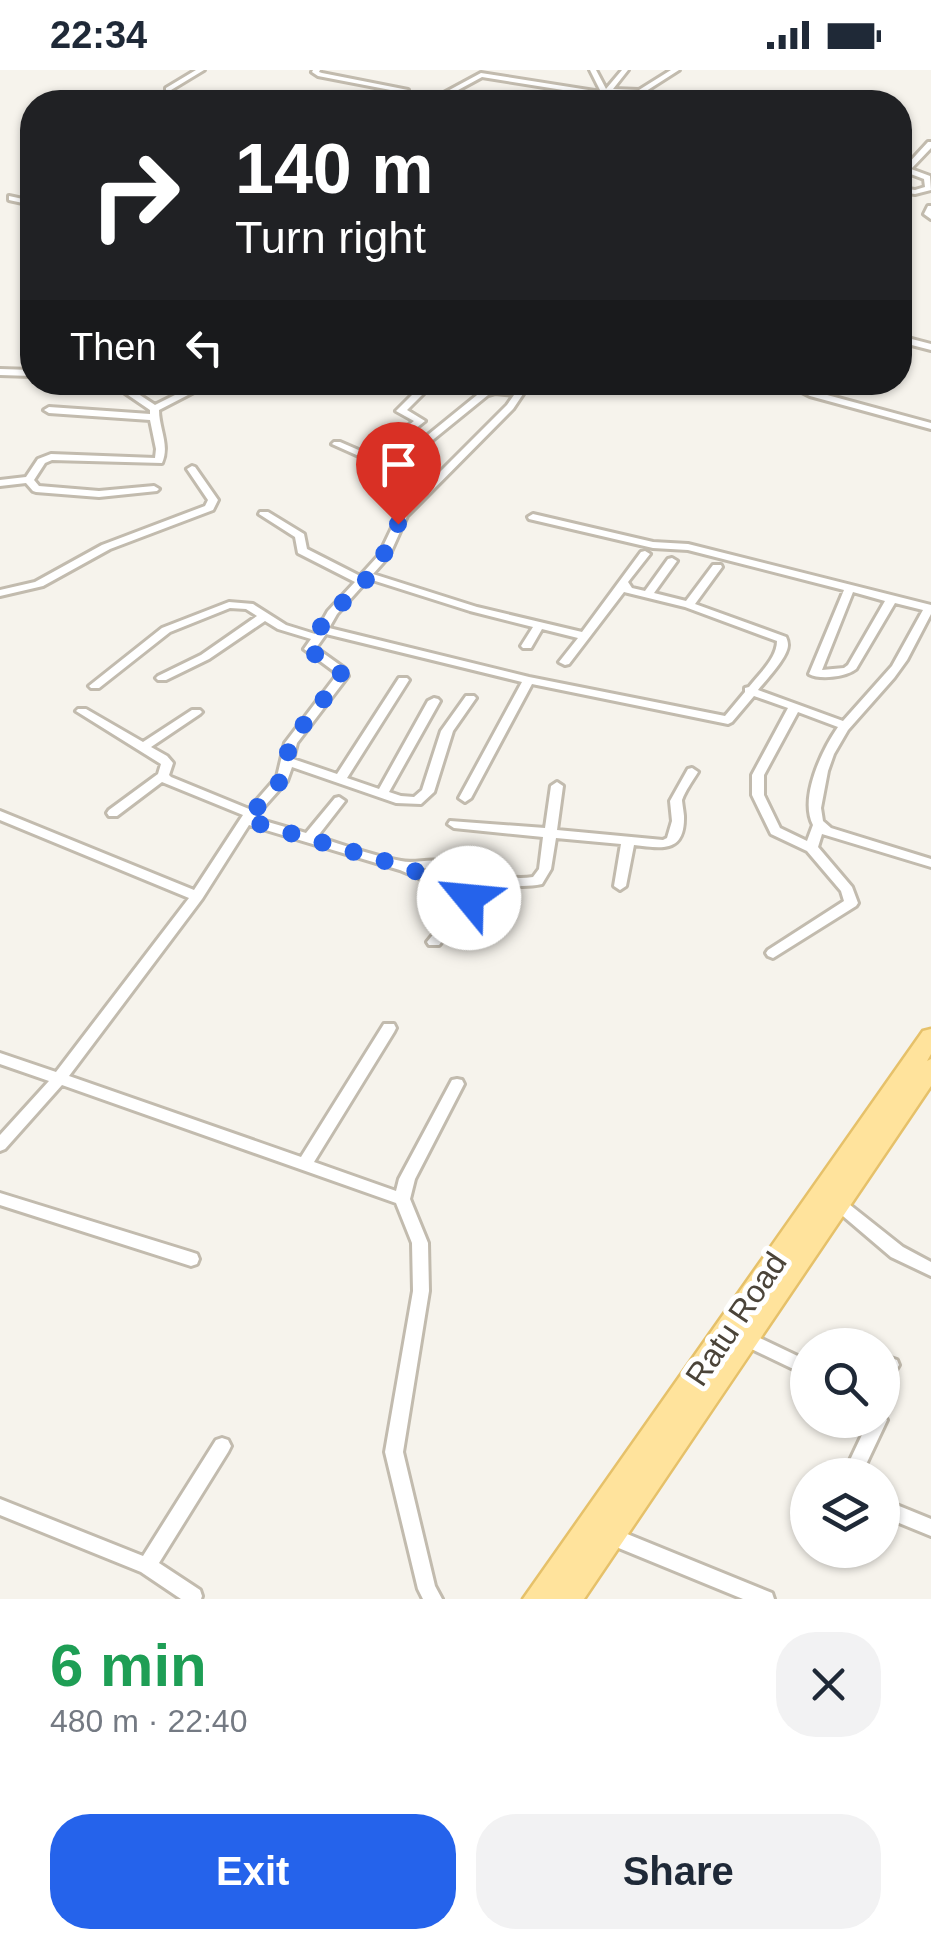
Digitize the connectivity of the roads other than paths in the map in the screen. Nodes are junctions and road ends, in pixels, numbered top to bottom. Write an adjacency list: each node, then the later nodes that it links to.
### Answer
1 (201, 70): 8 (street)
2 (317, 70): 7 (street)
3 (676, 70): 12 (street)
4 (465, 71): 6 (street)
5 (365, 75): 7 (street)
6 (471, 79): 10 (street); 11 (street)
7 (352, 80): 9 (street)
8 (168, 90)
9 (401, 90)
10 (451, 90)
11 (566, 90)
12 (646, 90)
13 (931, 144): 14 (street)
14 (912, 164)
15 (912, 172): 16 (street)
16 (930, 187)
17 (12, 198): 18 (street)
18 (20, 200)
19 (931, 208): 20 (street)
20 (931, 217)
21 (130, 395): 28 (street)
22 (186, 395): 28 (street)
23 (418, 395): 32 (street)
24 (484, 395): 31 (street)
25 (516, 395): 36 (street)
26 (818, 395): 29 (street)
27 (49, 410): 28 (street)
28 (154, 413): 34 (street)
29 (931, 426)
30 (337, 444): 32 (street)
31 (421, 446)
32 (371, 459): 36 (street)
33 (192, 468): 46 (street)
34 (29, 480): 35 (street); 37 (street)
35 (0, 482)
36 (432, 485): 43 (street)
37 (154, 488)
38 (264, 514): 43 (street)
39 (533, 516): 45 (street)
40 (644, 554): 44 (street)
41 (672, 560): 47 (street)
42 (717, 568): 49 (street)
43 (366, 579): 52 (street); 53 (street)
44 (623, 586): 47 (street); 54 (street)
45 (849, 590): 48 (street); 48 (street)
46 (0, 593)
47 (647, 596): 49 (street)
48 (891, 600): 50 (street)
49 (689, 605): 61 (street)
50 (930, 609): 67 (street)
51 (264, 616): 53 (street); 57 (street); 60 (street)
52 (539, 626): 54 (street); 55 (street)
53 (319, 634): 59 (street); 69 (street)
54 (585, 636): 56 (street)
55 (527, 646)
56 (565, 662)
57 (162, 678)
58 (403, 680): 72 (street)
59 (529, 680): 61 (street); 75 (street)
60 (96, 686)
61 (749, 690): 64 (street)
62 (470, 698): 74 (street)
63 (434, 702): 74 (street)
64 (794, 708): 67 (street); 85 (street)
65 (82, 711): 68 (street)
66 (196, 712): 68 (street)
67 (843, 724): 81 (street)
68 (143, 747): 71 (street)
69 (286, 760): 72 (street); 79 (street)
70 (692, 772): 84 (street)
71 (163, 776): 77 (street); 79 (street)
72 (339, 780): 74 (street)
73 (558, 786): 82 (street)
74 (382, 794)
75 (465, 798)
76 (339, 800): 83 (street)
77 (113, 813)
78 (0, 815): 89 (street)
79 (248, 817): 83 (street); 89 (street)
80 (454, 824): 82 (street)
81 (819, 826): 85 (street); 86 (street)
82 (550, 834): 84 (street); 87 (street)
83 (309, 838): 87 (street)
84 (628, 841): 88 (street)
85 (810, 848): 91 (street)
86 (931, 862)
87 (405, 867): 90 (street)
88 (620, 886)
89 (197, 896): 96 (street)
90 (434, 942)
91 (772, 953)
92 (389, 1028): 99 (street)
93 (931, 1036): 101 (main road, Ratu Road)
94 (0, 1058): 96 (street)
95 (931, 1068): 101 (main road, Ratu Road)
96 (58, 1080): 98 (street); 99 (street)
97 (457, 1084): 100 (street)
98 (0, 1145)
99 (304, 1164): 100 (street)
100 (402, 1198): 114 (street)
101 (830, 1198): 104 (street); 105 (main road, Ratu Road); 115 (main road, Ratu Road)
102 (0, 1199): 103 (street)
103 (191, 1259)
104 (931, 1268)
105 (743, 1337): 106 (street); 111 (main road, Ratu Road)
106 (790, 1360)
107 (222, 1446): 112 (street)
108 (0, 1508): 112 (street)
109 (900, 1515): 110 (street)
110 (931, 1528)
111 (610, 1536): 116 (main road, Ratu Road); 117 (street)
112 (147, 1566): 113 (street)
113 (194, 1598)
114 (433, 1599)
115 (538, 1599)
116 (567, 1599)
117 (766, 1599)

